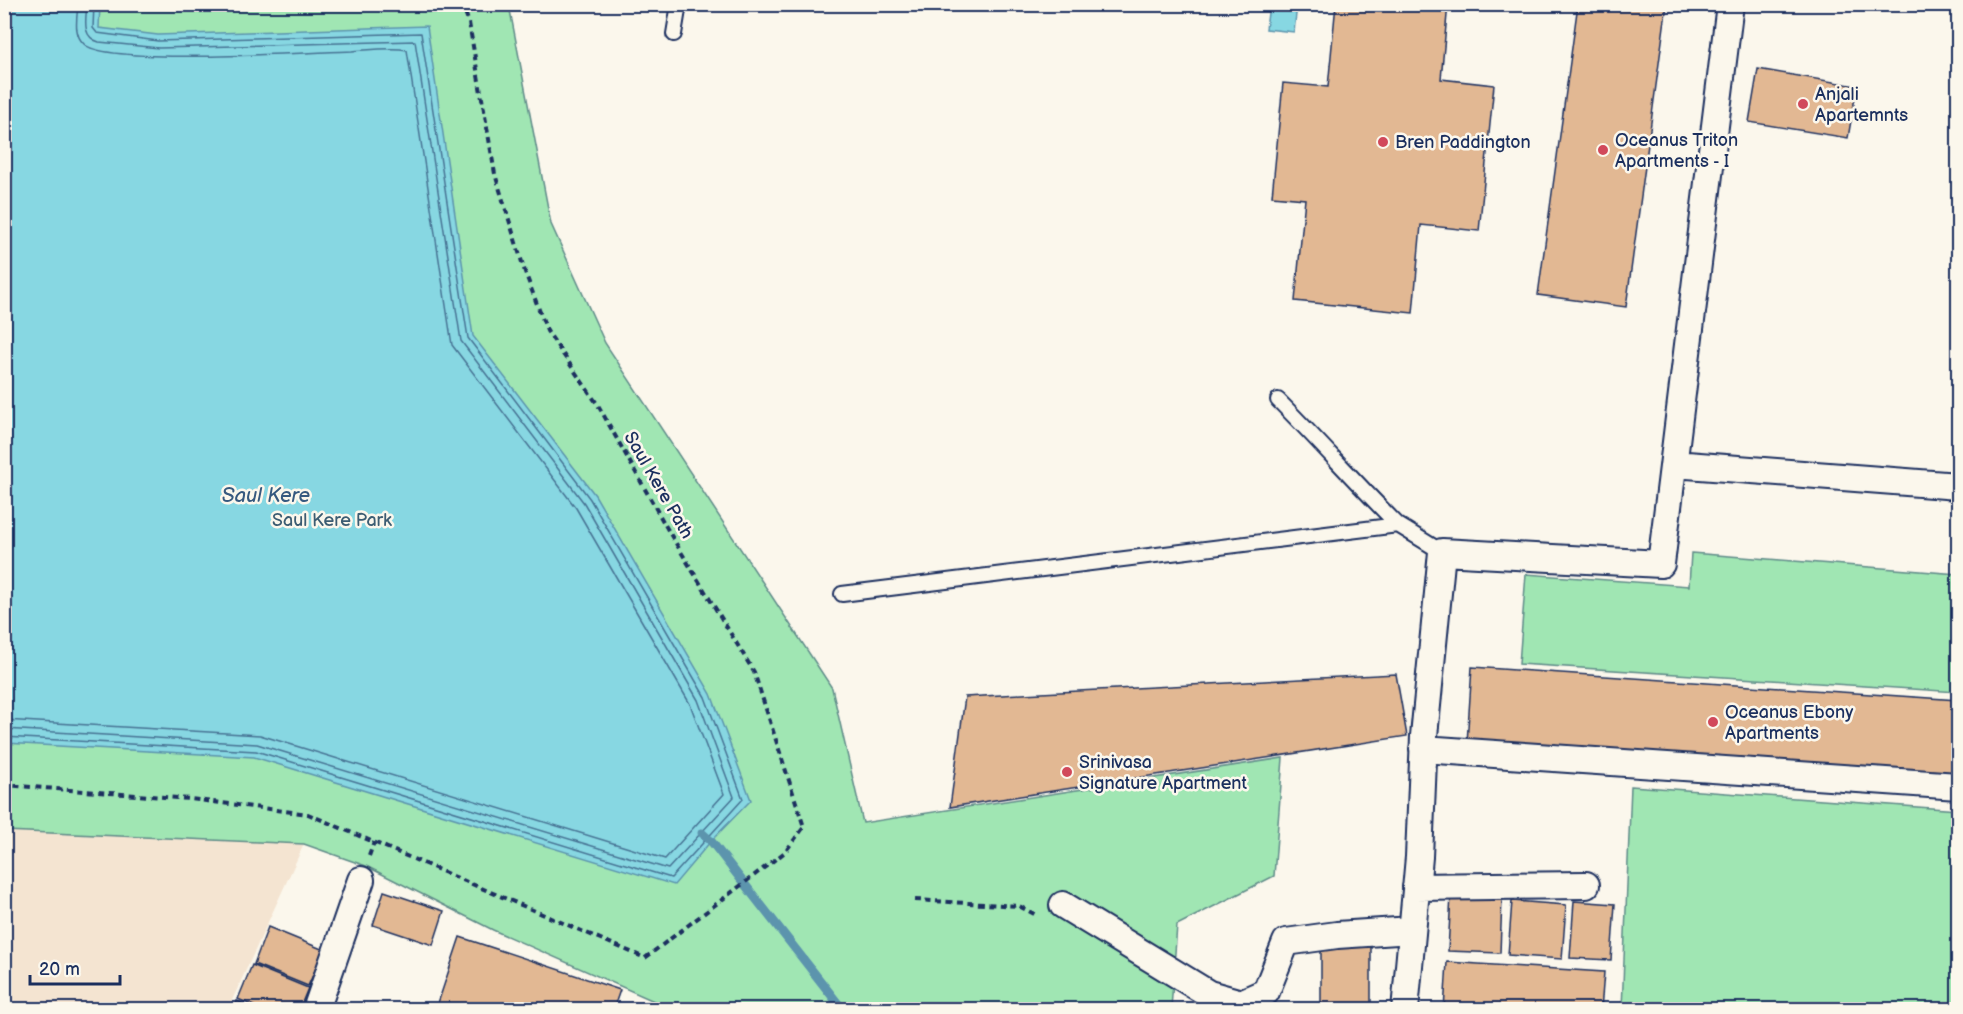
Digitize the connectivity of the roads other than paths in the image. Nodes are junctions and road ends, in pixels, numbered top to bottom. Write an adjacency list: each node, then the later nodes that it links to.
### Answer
1 (680, 4): 3 (lane)
2 (1730, 4): 5 (street)
3 (674, 34)
4 (1278, 400): 7 (lane)
5 (1674, 464): 6 (street); 8 (street)
6 (1959, 486)
7 (1398, 525): 8 (lane); 9 (lane)
8 (1442, 552): 10 (street)
9 (842, 594)
10 (1423, 749): 11 (street); 14 (street)
11 (1959, 786)
12 (361, 880): 17 (street)
13 (1586, 885): 14 (street)
14 (1416, 887): 16 (street)
15 (1063, 905): 16 (street)
16 (1412, 930): 18 (street)
17 (316, 1010)
18 (1405, 1010)

